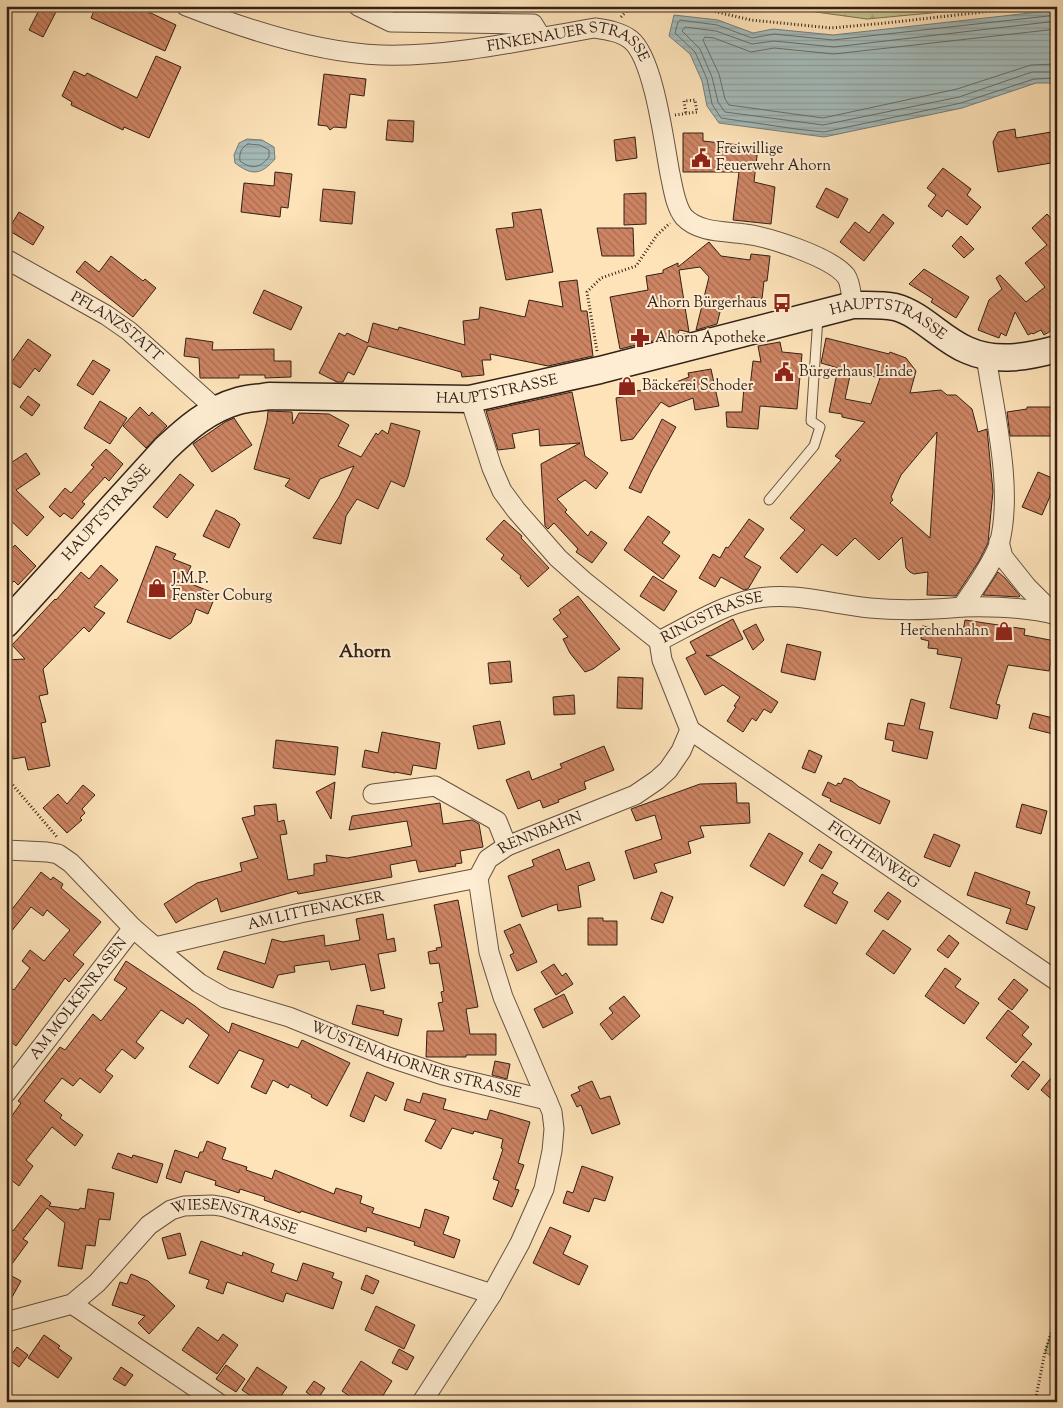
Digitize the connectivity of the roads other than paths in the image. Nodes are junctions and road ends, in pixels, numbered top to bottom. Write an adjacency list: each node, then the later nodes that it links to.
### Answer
1 (186, 6): 3 (street, FINKENAUER STRASSE)
2 (358, 6): 3 (street)
3 (542, 37): 5 (street, FINKENAUER STRASSE)
4 (6, 259): 10 (street, PFLANZSTATT)
5 (853, 305): 6 (street, HAUPTSTRASSE); 8 (street, HAUPTSTRASSE)
6 (818, 314): 9 (street, HAUPTSTRASSE); 11 (lane)
7 (1057, 349): 8 (street, HAUPTSTRASSE)
8 (986, 356): 12 (street)
9 (470, 399): 10 (street, HAUPTSTRASSE); 16 (street, RINGSTRASSE)
10 (216, 409): 15 (street, HAUPTSTRASSE)
11 (769, 500)
12 (999, 542): 13 (street); 14 (street, RINGSTRASSE)
13 (962, 607): 14 (street, RINGSTRASSE); 16 (street, RINGSTRASSE)
14 (1056, 615)
15 (6, 624)
16 (659, 641): 17 (street)
17 (690, 730): 19 (street, RENNBAHN); 24 (street, FICHTENWEG)
18 (374, 794): 19 (street)
19 (507, 846): 21 (street, RENNBAHN)
20 (6, 850): 22 (street, WÜSTENAHORNER STRASSE)
21 (478, 878): 23 (street, AM LITTENACKER); 26 (street)
22 (133, 928): 23 (street, WÜSTENAHORNER STRASSE); 25 (street, AM MOLKENRASEN)
23 (155, 947): 26 (street, WÜSTENAHORNER STRASSE)
24 (1057, 981)
25 (6, 1093)
26 (547, 1100): 27 (street)
27 (492, 1294): 28 (street, WIESENSTRASSE); 31 (street)
28 (72, 1304): 29 (street, WIESENSTRASSE); 30 (street)
29 (6, 1322)
30 (216, 1402)
31 (422, 1402)

